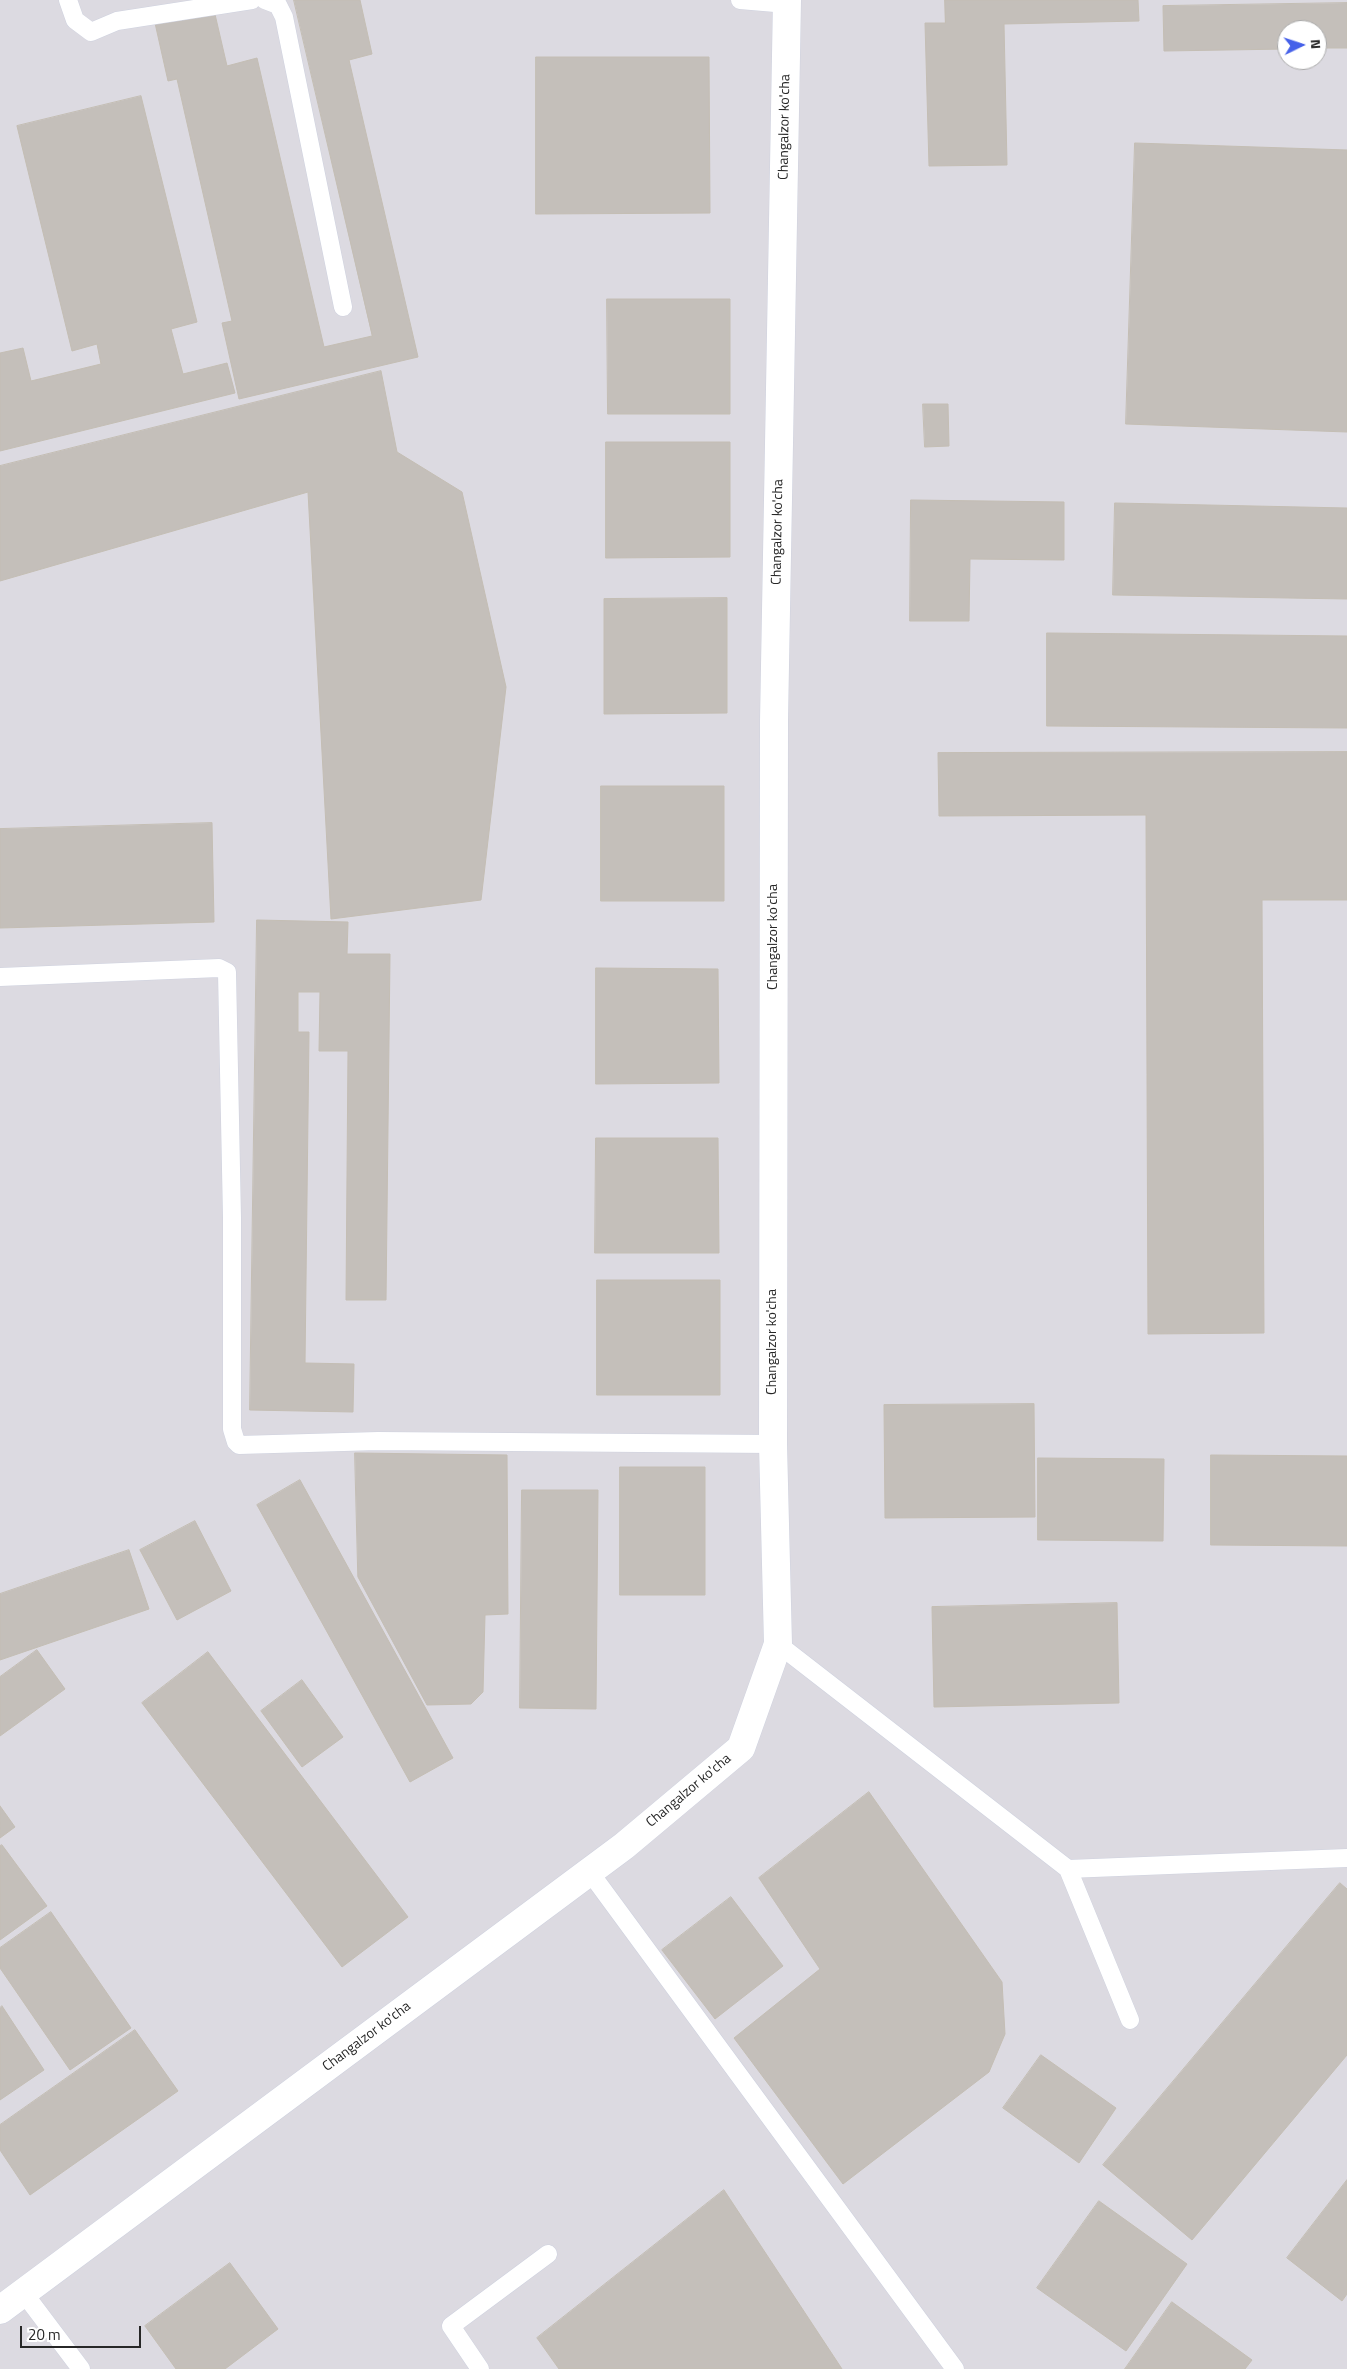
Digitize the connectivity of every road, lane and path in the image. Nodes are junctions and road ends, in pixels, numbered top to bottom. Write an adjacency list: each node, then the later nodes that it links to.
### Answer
1 (68, 0): 2 (lane)
2 (252, 0)
3 (265, 0): 6 (lane)
4 (740, 0): 5 (lane)
5 (787, 2): 8 (street, Changalzor ko'cha)
6 (343, 307)
7 (0, 977): 8 (lane)
8 (773, 1444): 9 (street, Changalzor ko'cha)
9 (778, 1644): 11 (lane); 12 (street, Changalzor ko'cha)
10 (1347, 1858): 11 (lane)
11 (1068, 1869): 13 (lane)
12 (589, 1872): 15 (street, Changalzor ko'cha); 19 (lane)
13 (1130, 2020)
14 (548, 2254): 18 (lane)
15 (23, 2292): 16 (street, Changalzor ko'cha); 17 (lane)
16 (0, 2310)
17 (81, 2369)
18 (480, 2369)
19 (956, 2369)

